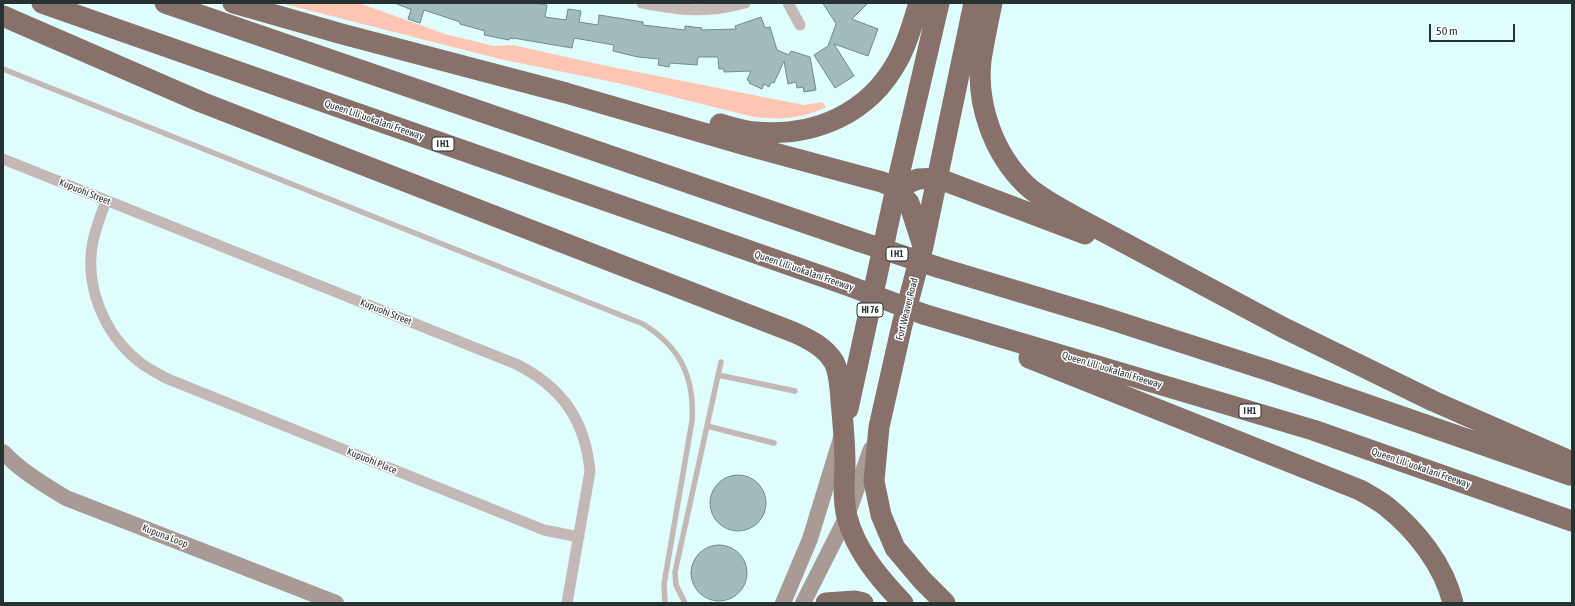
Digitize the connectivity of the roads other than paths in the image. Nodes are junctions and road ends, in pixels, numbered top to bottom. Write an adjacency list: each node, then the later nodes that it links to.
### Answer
1 (42, 3): 21 (highway, Queen Liliʻuokalani Freeway / I H1, bridge)
2 (164, 3): 31 (highway, I H1, bridge)
3 (233, 3): 14 (highway)
4 (642, 3): 5 (street)
5 (745, 3)
6 (788, 3): 12 (street)
7 (919, 3): 14 (highway)
8 (940, 3): 17 (highway, HI 76)
9 (974, 3): 16 (highway, Fort Weaver Road)
10 (992, 3): 20 (highway)
11 (3, 16): 27 (highway)
12 (800, 25)
13 (3, 70): 37 (lane)
14 (566, 93): 17 (highway)
15 (3, 159): 18 (street, Kupuohi Street)
16 (937, 178): 17 (highway); 19 (highway, Fort Weaver Road); 20 (highway)
17 (896, 188): 19 (highway); 27 (highway, HI 76)
18 (106, 201): 34 (street, Kupuohi Street); 34 (street, Kupuohi Place)
19 (923, 246): 26 (highway, Fort Weaver Road)
20 (1153, 259): 30 (highway)
21 (923, 314): 33 (highway, Queen Liliʻuokalani Freeway / I H1); 45 (highway)
22 (721, 362): 23 (lane)
23 (718, 375): 24 (lane); 25 (lane)
24 (794, 391)
25 (707, 426): 28 (lane); 38 (lane)
26 (879, 426): 32 (main road, Fort Weaver Road); 44 (highway)
27 (844, 431): 32 (highway); 39 (main road, HI 76)
28 (774, 443)
29 (3, 452): 35 (main road, Kupuna Loop)
30 (1572, 462)
31 (1572, 476)
32 (847, 516): 40 (main road, Fort Weaver Road); 43 (highway)
33 (1572, 521)
34 (579, 537): 36 (street, Kupuohi Street)
35 (336, 603)
36 (567, 603)
37 (665, 603)
38 (685, 603)
39 (783, 603)
40 (803, 603)
41 (826, 603): 42 (highway)
42 (863, 603)
43 (903, 603)
44 (945, 603)
45 (1453, 603)

